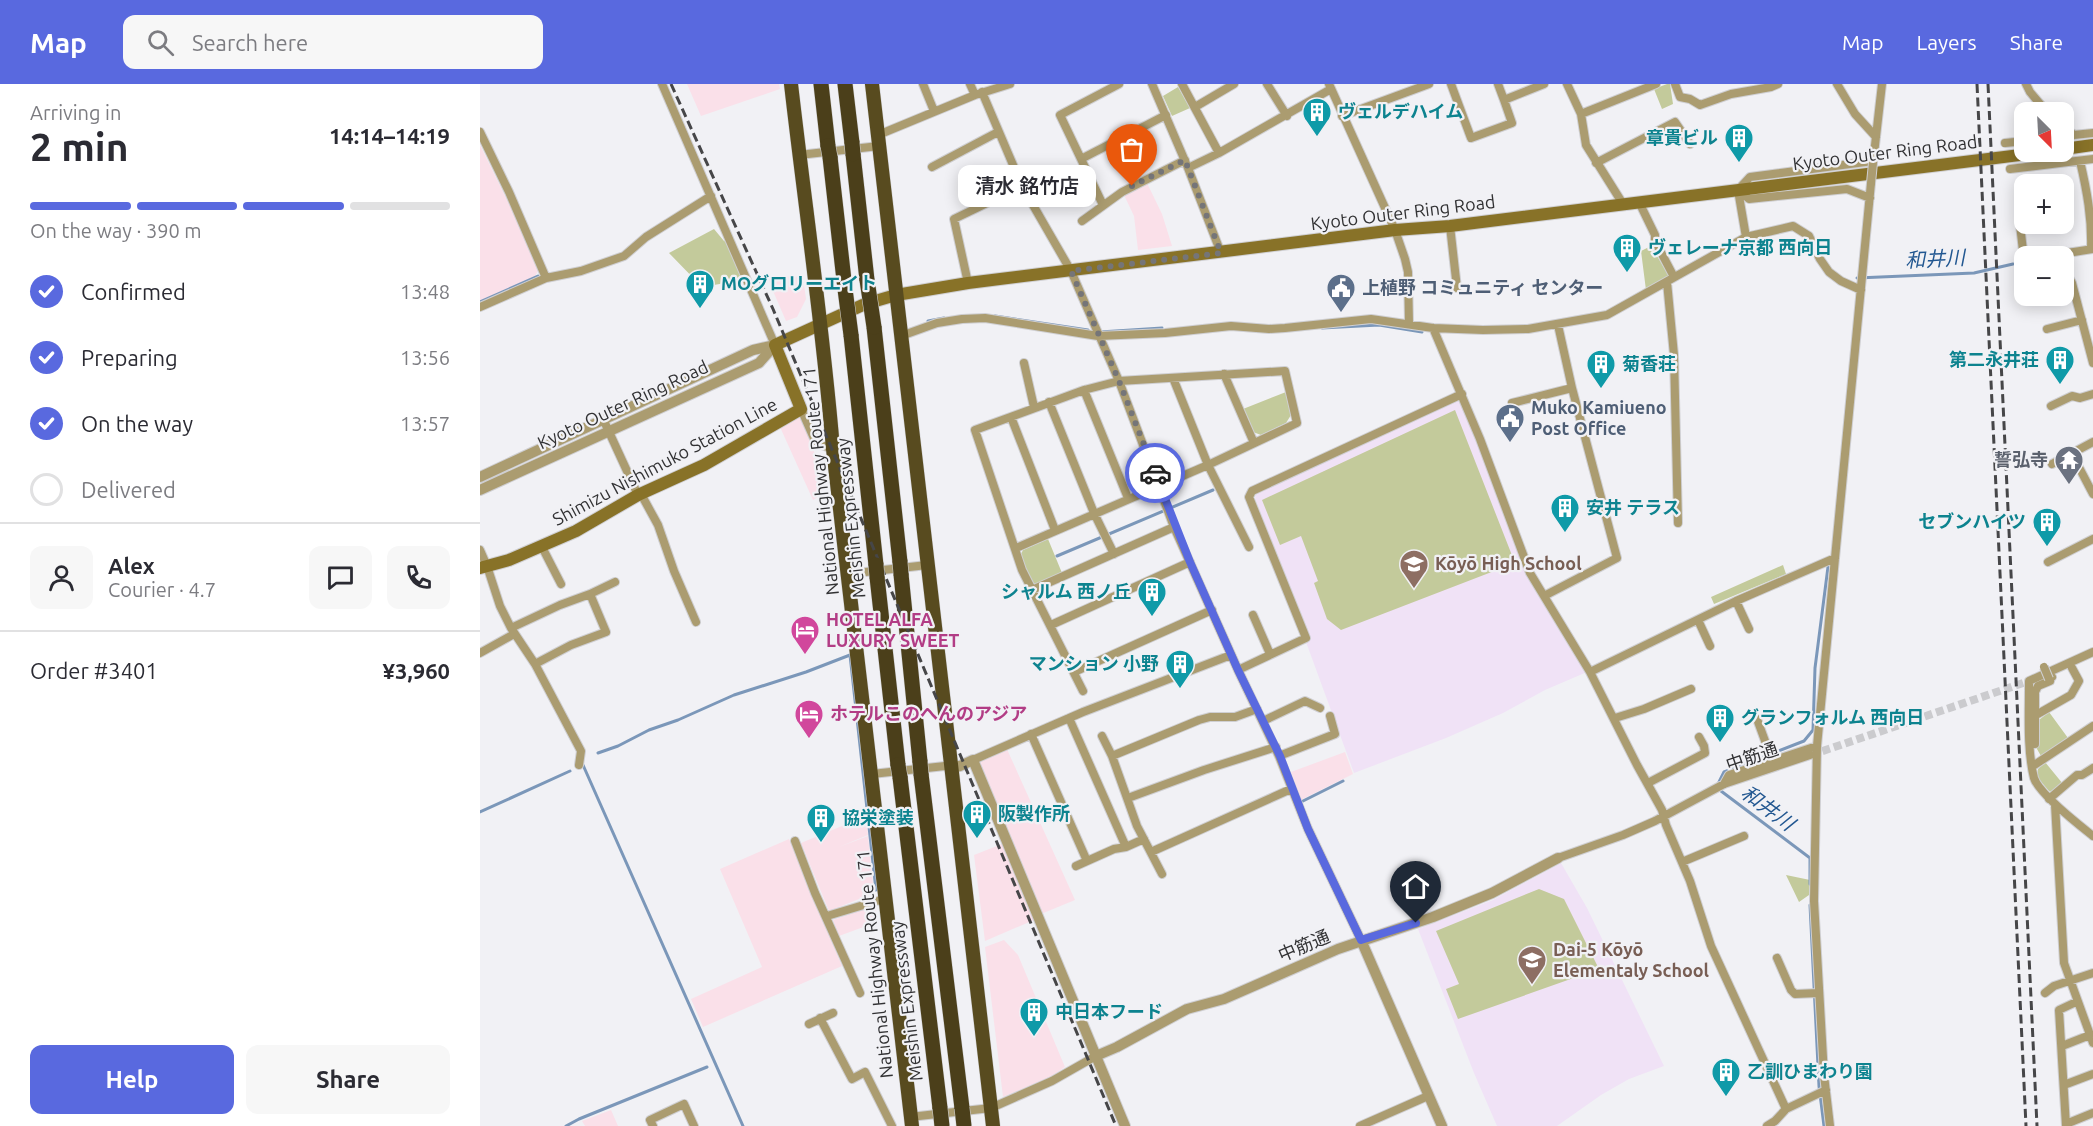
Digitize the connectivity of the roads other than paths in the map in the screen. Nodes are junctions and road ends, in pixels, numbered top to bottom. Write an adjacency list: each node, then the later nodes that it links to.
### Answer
1 (662, 84): 59 (street)
2 (791, 84): 47 (highway, National Highway Route 171)
3 (821, 84): 229 (highway, Meishin Expressway, bridge)
4 (845, 84): 230 (highway, bridge)
5 (872, 84): 40 (highway)
6 (923, 84): 30 (street)
7 (970, 84): 26 (street)
8 (1010, 84): 26 (street)
9 (1119, 84): 49 (street)
10 (1152, 84): 32 (street)
11 (1182, 84): 29 (street)
12 (1234, 84): 29 (street)
13 (1267, 84): 33 (street)
14 (1429, 84): 34 (street)
15 (1451, 84): 27 (street)
16 (1498, 84): 27 (street)
17 (1544, 84): 27 (street)
18 (1567, 84): 31 (street)
19 (1656, 84): 31 (street)
20 (1676, 84): 21 (street)
21 (1778, 84)
22 (1837, 84): 39 (street)
23 (1882, 84): 39 (street)
24 (2026, 84): 28 (street)
25 (1330, 87): 33 (street); 34 (street)
26 (978, 94): 30 (street); 36 (street)
27 (1504, 100)
28 (2038, 102)
29 (1195, 107): 46 (street)
30 (934, 111): 40 (street)
31 (1581, 114): 53 (street)
32 (1166, 115): 49 (street); 54 (street)
33 (1287, 116): 46 (street)
34 (1341, 116): 66 (street)
35 (480, 132): 72 (street)
36 (998, 132): 55 (street); 57 (street)
37 (2093, 133): 38 (street)
38 (2074, 135)
39 (1876, 137): 52 (street)
40 (878, 140): 47 (street); 78 (highway)
41 (2014, 142): 42 (street)
42 (2005, 143)
43 (1690, 144): 53 (street)
44 (2093, 145): 45 (main road)
45 (2074, 148)
46 (1219, 153): 54 (street)
47 (799, 155): 81 (highway, National Highway Route 171)
48 (2014, 156): 58 (main road, Kyoto Outer Ring Road)
49 (1081, 159): 63 (street)
50 (2093, 159): 51 (street)
51 (2080, 161): 56 (street); 68 (street)
52 (1873, 162): 58 (street); 60 (street, bridge)
53 (1596, 163): 62 (street)
54 (1186, 164): 63 (street); 70 (street)
55 (932, 166)
56 (2010, 169)
57 (1022, 186): 71 (street); 74 (street)
58 (1738, 190): 60 (street); 61 (main road, Kyoto Outer Ring Road); 67 (street)
59 (711, 196): 72 (street); 88 (street)
60 (1870, 198): 76 (street)
61 (1639, 202): 62 (main road, Kyoto Outer Ring Road); 73 (street)
62 (1623, 204): 65 (main road, Kyoto Outer Ring Road)
63 (1103, 205): 64 (street)
64 (1082, 221)
65 (1450, 226): 66 (main road, Kyoto Outer Ring Road); 75 (street)
66 (1395, 230): 70 (main road, Kyoto Outer Ring Road); 82 (street)
67 (1746, 237): 73 (street); 76 (street)
68 (2092, 249): 69 (street)
69 (2074, 252)
70 (1221, 253): 71 (main road, Kyoto Outer Ring Road)
71 (1071, 271): 74 (main road, Kyoto Outer Ring Road); 87 (street)
72 (546, 278): 79 (street)
73 (1670, 280): 83 (street); 118 (street)
74 (968, 283): 78 (main road, Kyoto Outer Ring Road)
75 (1457, 288)
76 (1862, 290): 127 (street)
77 (2074, 290): 80 (street)
78 (896, 295): 81 (main road, Kyoto Outer Ring Road); 86 (highway)
79 (480, 308)
80 (2082, 320): 85 (street); 90 (street)
81 (822, 323): 88 (main road, Kyoto Outer Ring Road); 107 (highway, National Highway Route 171)
82 (1409, 324): 84 (street); 87 (street)
83 (1558, 325): 84 (street); 94 (street)
84 (1434, 328): 96 (street)
85 (2047, 329)
86 (901, 336): 87 (street); 130 (highway)
87 (1098, 336): 93 (street)
88 (775, 345): 102 (main road, Shimizu Nishimuko Station Line); 104 (street, Kyoto Outer Ring Road)
89 (1024, 363): 101 (street)
90 (2093, 363)
91 (1224, 374): 92 (street); 106 (street); 106 (street)
92 (1173, 378): 93 (street); 110 (street)
93 (1119, 381): 95 (street); 112 (street)
94 (1572, 388): 99 (street); 137 (street)
95 (1084, 390): 98 (street); 116 (street)
96 (1462, 394): 137 (street); 149 (street)
97 (2093, 394): 100 (street)
98 (1049, 402): 101 (street); 117 (street)
99 (1512, 403)
100 (2051, 406)
101 (1034, 407): 103 (street)
102 (801, 409): 107 (street); 115 (main road, Shimizu Nishimuko Station Line)
103 (1011, 417): 120 (street); 124 (street)
104 (606, 426): 111 (street, Kyoto Outer Ring Road); 113 (street, Kyoto Outer Ring Road); 115 (street)
105 (2093, 442): 108 (street)
106 (1254, 443): 110 (street)
107 (833, 449): 132 (highway, National Highway Route 171)
108 (2072, 454): 109 (street); 114 (street)
109 (2052, 464)
110 (1208, 465): 112 (street); 123 (street)
111 (480, 477)
112 (1159, 485): 116 (street); 119 (street)
113 (480, 490)
114 (2093, 493)
115 (639, 494): 122 (main road, Shimizu Nishimuko Station Line); 142 (street)
116 (1128, 498): 117 (street)
117 (1094, 513): 120 (street); 126 (street)
118 (1678, 523)
119 (1174, 527): 126 (street); 128 (street)
120 (1055, 531): 124 (street)
121 (2093, 539): 129 (street)
122 (542, 547): 131 (main road, Shimizu Nishimuko Station Line); 134 (street)
123 (1249, 547)
124 (1016, 548): 135 (street)
125 (480, 550): 131 (street)
126 (1114, 554): 135 (street)
127 (1835, 558): 138 (street); 173 (street)
128 (1190, 562): 139 (street); 143 (street)
129 (2048, 562)
130 (927, 565): 132 (street); 181 (highway)
131 (484, 567): 145 (street)
132 (848, 574): 183 (highway, National Highway Route 171)
133 (615, 582): 136 (street)
134 (561, 584)
135 (1032, 590): 143 (street)
136 (590, 594): 145 (street); 152 (street)
137 (1544, 596): 157 (street)
138 (1736, 602): 141 (street); 144 (street)
139 (1212, 610): 150 (street); 156 (street)
140 (1253, 615): 149 (street)
141 (1698, 620): 146 (street); 157 (street)
142 (696, 622)
143 (1051, 625): 156 (street)
144 (1749, 629)
145 (513, 631): 148 (street); 152 (street)
146 (1710, 646)
147 (2093, 652): 180 (street)
148 (480, 653)
149 (1270, 654): 155 (street)
150 (1231, 655): 155 (street); 165 (street)
151 (2093, 658): 154 (street)
152 (535, 664): 179 (street)
153 (2044, 667): 158 (street, bridge)
154 (2072, 668): 158 (street); 163 (street)
155 (1238, 670): 162 (street)
156 (1074, 672): 160 (street)
157 (1590, 672): 166 (street)
158 (2049, 679): 163 (street)
159 (1691, 689): 166 (street)
160 (1083, 691)
161 (1320, 708): 168 (street)
162 (1257, 709): 168 (street); 176 (street)
163 (2036, 715): 180 (street)
164 (1330, 716): 174 (street)
165 (1069, 718): 170 (street); 194 (street)
166 (1615, 718): 184 (street)
167 (1757, 719): 178 (street)
168 (1263, 721): 174 (street)
169 (2092, 729): 180 (street)
170 (1031, 734): 177 (street); 197 (street)
171 (1102, 736): 176 (street)
172 (1699, 737): 184 (street)
173 (1817, 746): 178 (street); 208 (street)
174 (1278, 751): 186 (street); 187 (street)
175 (1810, 755): 185 (street, 中筋通)
176 (1112, 756): 187 (street)
177 (973, 760): 181 (street); 216 (street)
178 (1772, 760): 185 (street)
179 (579, 765)
180 (2033, 766): 188 (street)
181 (951, 768): 183 (street); 221 (highway)
182 (2093, 768): 188 (street)
183 (872, 774): 201 (highway, National Highway Route 171)
184 (1648, 783): 189 (street)
185 (1720, 786): 189 (street, 中筋通)
186 (1291, 789): 195 (street); 203 (street)
187 (1128, 798): 192 (street)
188 (2052, 801): 191 (street); 206 (street)
189 (1663, 817): 196 (street, 中筋通); 198 (street)
190 (1744, 836): 198 (street)
191 (2093, 836)
192 (1144, 839): 194 (street); 195 (street)
193 (795, 841): 202 (street)
194 (1126, 847): 197 (street)
195 (1151, 852): 200 (street)
196 (1558, 858): 203 (street, 中筋通)
197 (1087, 861): 199 (street)
198 (1682, 862): 222 (street)
199 (1076, 866)
200 (1162, 874)
201 (886, 898): 202 (street); 224 (highway, National Highway Route 171)
202 (827, 916): 207 (street)
203 (1361, 940): 216 (street, 中筋通); 220 (street)
204 (1777, 958): 208 (street)
205 (2093, 973): 206 (street)
206 (2070, 981): 209 (street); 210 (street)
207 (860, 993)
208 (1818, 993): 219 (street)
209 (2045, 993)
210 (2076, 1002): 214 (street); 215 (street)
211 (833, 1012): 212 (street)
212 (820, 1018): 213 (street); 228 (street)
213 (809, 1024)
214 (2091, 1039): 215 (street)
215 (2062, 1046): 218 (street)
216 (1096, 1056): 221 (street, 中筋通); 232 (street)
217 (2093, 1074): 218 (street)
218 (2064, 1085): 225 (street)
219 (1826, 1090): 222 (street); 236 (street)
220 (1428, 1096): 233 (street); 234 (street)
221 (991, 1108): 224 (street, 中筋通); 231 (highway)
222 (1786, 1109): 235 (street)
223 (2093, 1113): 225 (street)
224 (911, 1122)
225 (2066, 1125)
226 (653, 1126): 227 (street)
227 (694, 1126)
228 (892, 1126)
229 (942, 1126)
230 (964, 1126)
231 (993, 1126)
232 (1125, 1126)
233 (1360, 1126)
234 (1442, 1126)
235 (1767, 1126)
236 (1830, 1126)

